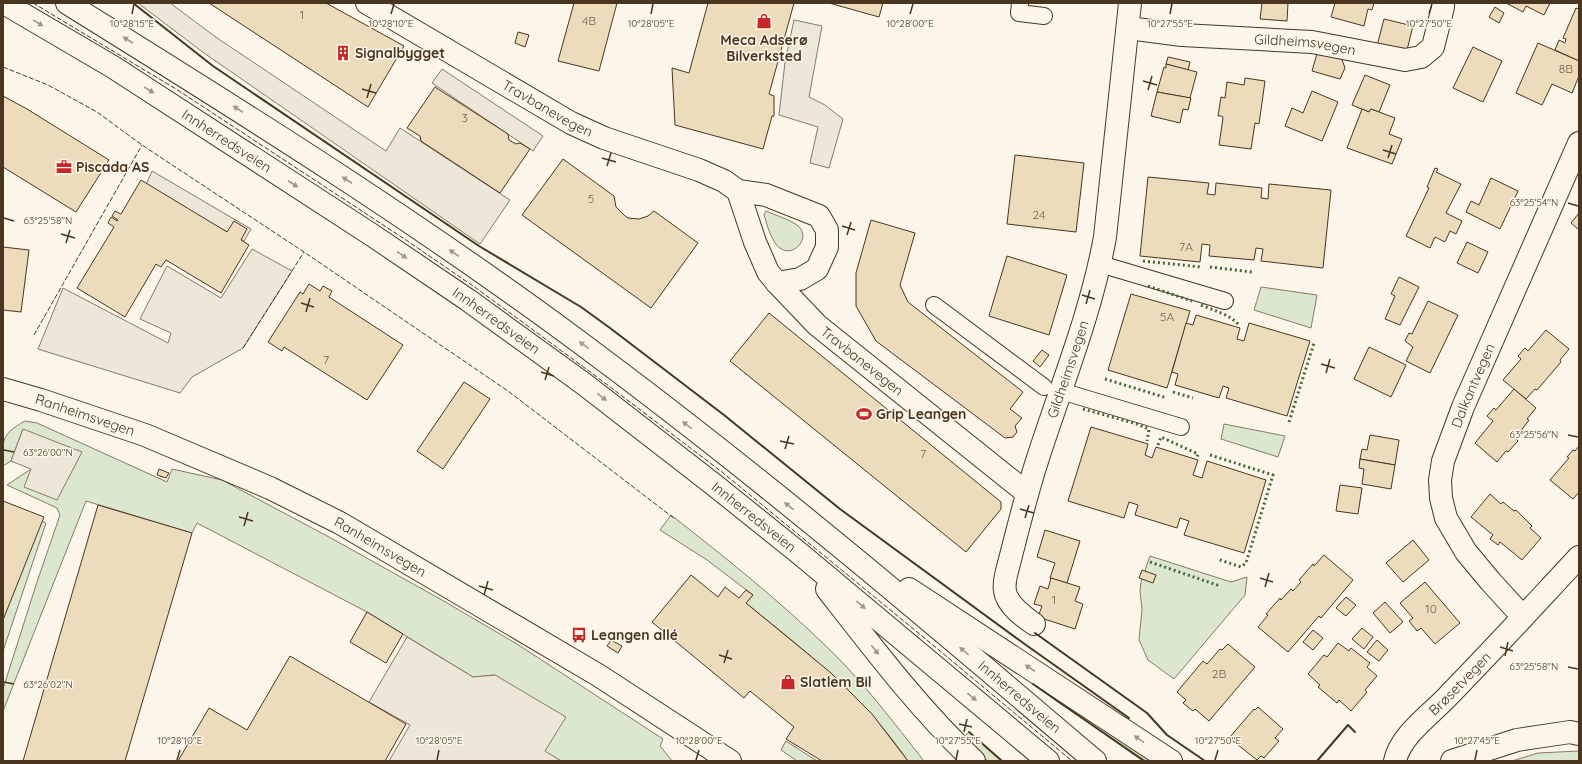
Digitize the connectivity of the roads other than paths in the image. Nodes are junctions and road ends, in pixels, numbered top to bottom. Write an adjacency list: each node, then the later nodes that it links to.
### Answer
1 (4, 3): 20 (main road, Innherredsveien, one-way to 20)
2 (67, 3): 19 (main road, Innherredsveien, one-way to 2)
3 (367, 3): 10 (main road, Travbanevegen)
4 (1020, 3): 7 (street)
5 (1130, 3): 8 (main road, Gildheimsvegen)
6 (1443, 3): 8 (main road, Gildheimsvegen)
7 (1044, 16)
8 (1128, 28): 11 (main road, Gildheimsvegen)
9 (1579, 143): 22 (main road, Dalkantvegen)
10 (738, 191): 12 (main road, Travbanevegen); 12 (main road, Travbanevegen)
11 (1100, 264): 13 (street); 16 (main road, Gildheimsvegen)
12 (777, 283): 18 (main road, Travbanevegen)
13 (1225, 301)
14 (934, 305): 16 (street)
15 (3, 389): 25 (main road, Ranheimsvegen)
16 (1053, 389): 17 (street); 18 (main road, Gildheimsvegen)
17 (1181, 427)
18 (1027, 493): 23 (main road, Gildheimsvegen)
19 (819, 530): 28 (main road, Innherredsveien, one-way to 19); 29 (main road, one-way to 19)
20 (799, 553): 26 (main road, one-way to 26); 27 (main road, Innherredsveien, one-way to 27)
21 (1579, 556): 22 (main road, Brøsetvegen)
22 (1523, 617): 30 (main road, Brøsetvegen)
23 (1034, 624)
24 (1579, 734): 31 (main road)
25 (730, 761)
26 (974, 761)
27 (1048, 761)
28 (1095, 761)
29 (1171, 761)
30 (1394, 761)
31 (1452, 761)

